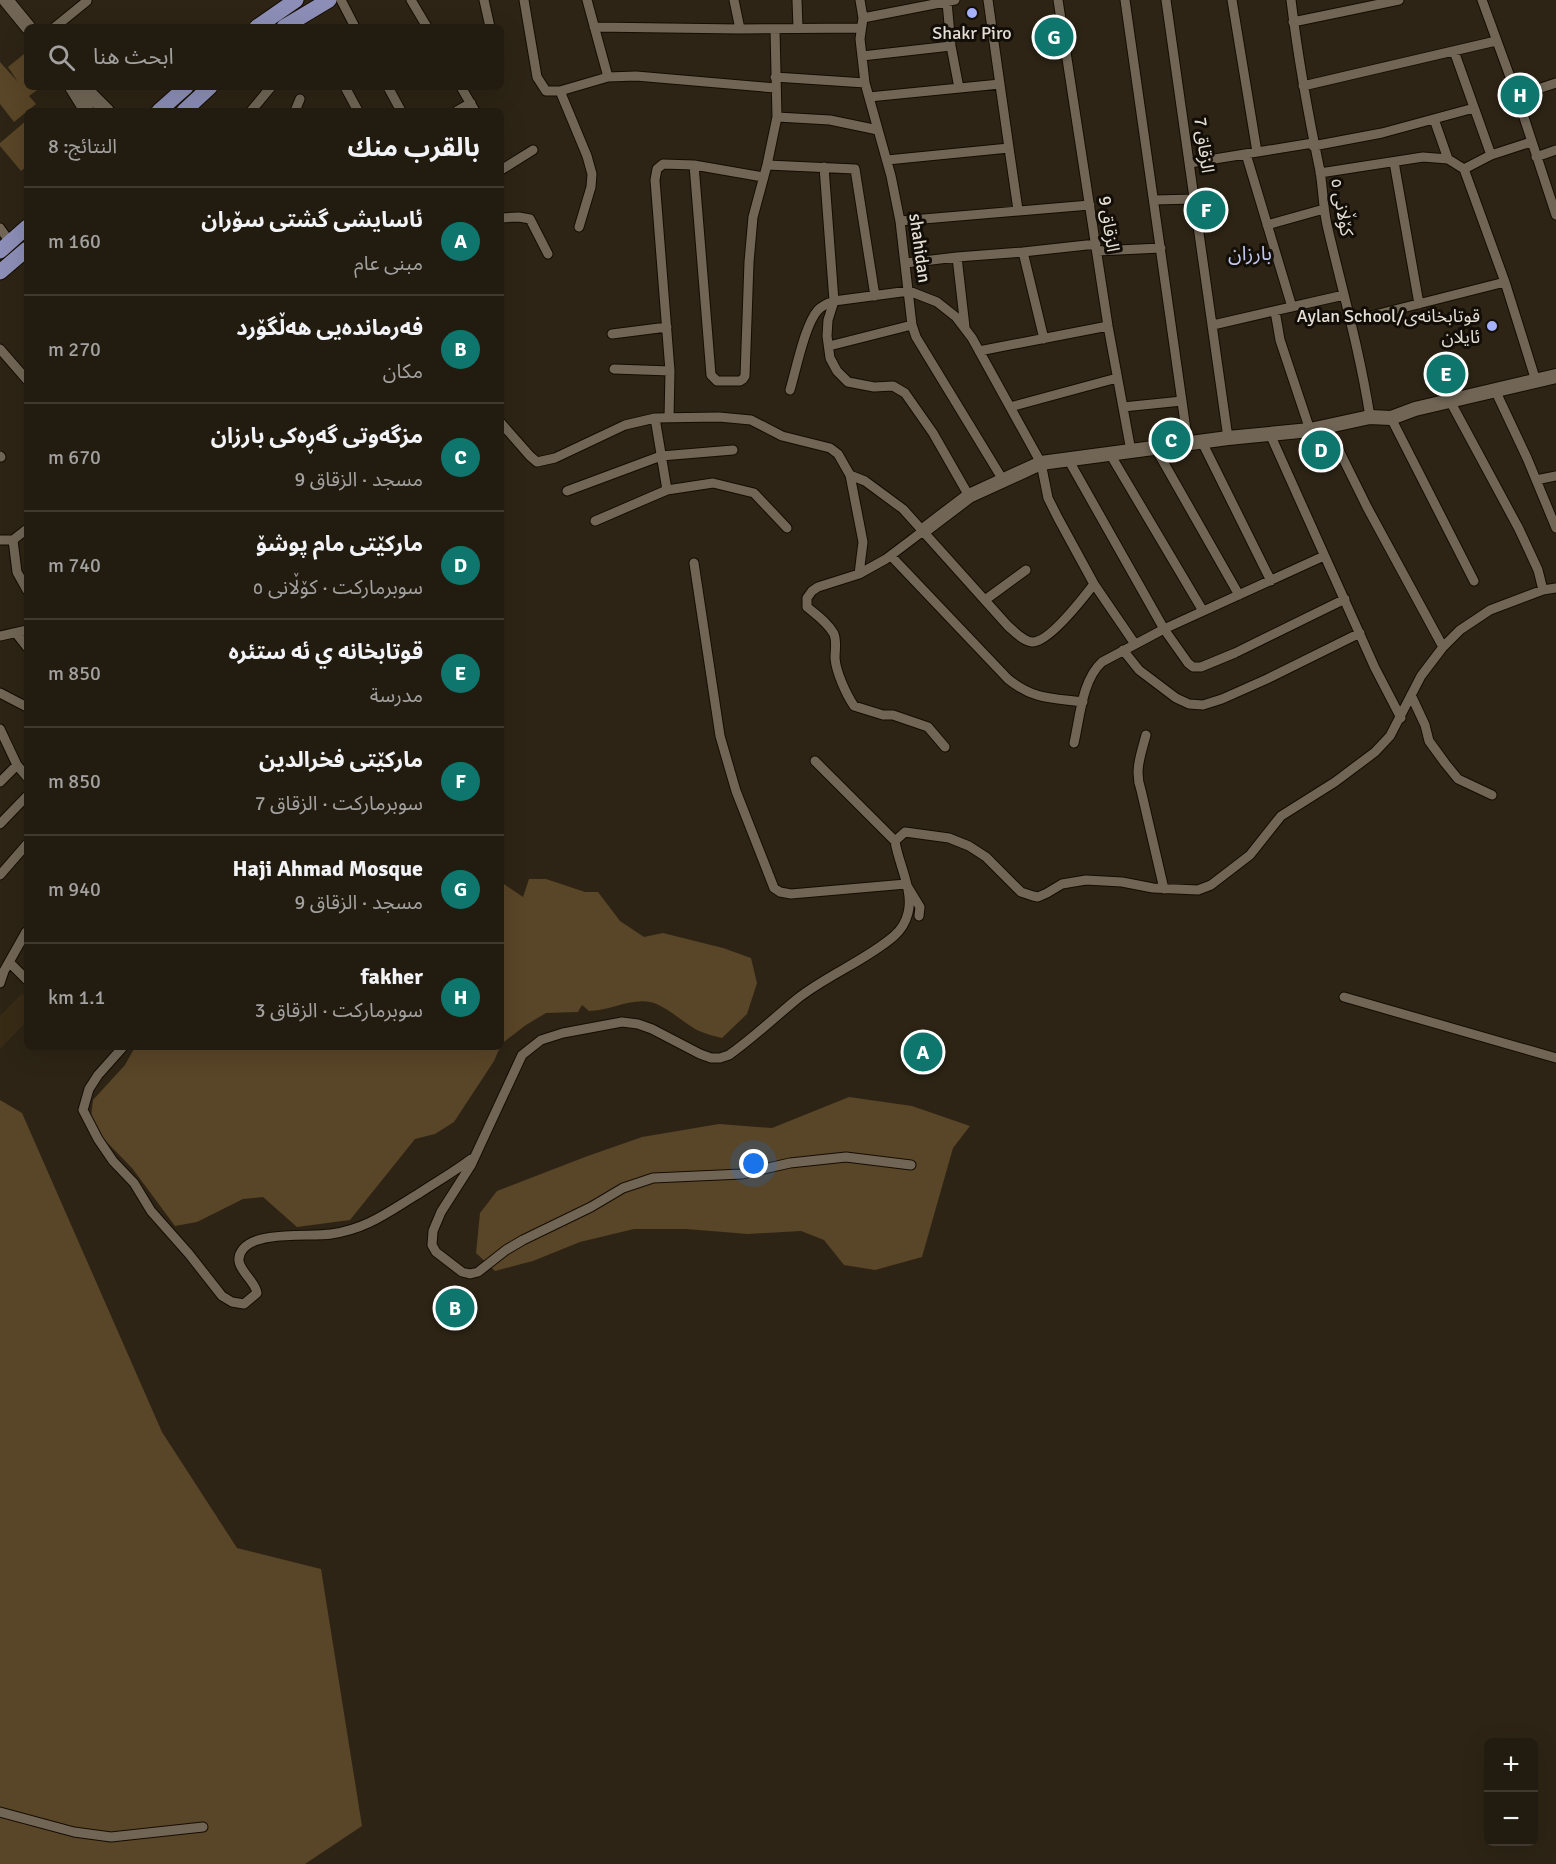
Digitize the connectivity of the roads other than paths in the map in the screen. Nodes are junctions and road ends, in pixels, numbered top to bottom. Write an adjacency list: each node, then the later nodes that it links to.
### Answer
1 (296, 0): 26 (main road)
2 (329, 0): 27 (main road)
3 (341, 0): 28 (street)
4 (411, 0): 29 (street)
5 (484, 0): 30 (street)
6 (524, 0): 55 (street)
7 (587, 0): 31 (street)
8 (735, 0): 33 (street)
9 (797, 0): 32 (street)
10 (860, 0): 23 (street, shahidan)
11 (988, 0): 43 (street)
12 (1058, 0): 94 (street, الزقاق 9)
13 (1125, 0): 93 (street)
14 (1166, 0): 84 (street, الزقاق 7)
15 (1232, 0): 77 (street)
16 (1290, 0): 22 (street, کۆڵانی ٥)
17 (1399, 0): 22 (street)
18 (1482, 0): 35 (street)
19 (3, 1): 24 (street)
20 (87, 1): 25 (street)
21 (944, 1): 23 (street); 36 (street)
22 (1293, 22): 44 (street, کۆڵانی ٥)
23 (862, 23): 32 (street); 38 (street, shahidan)
24 (25, 24)
25 (59, 24)
26 (260, 24)
27 (289, 24)
28 (353, 24)
29 (425, 24)
30 (489, 24)
31 (594, 27): 33 (street); 39 (street)
32 (798, 28): 34 (street)
33 (740, 29): 34 (street)
34 (775, 29): 40 (street)
35 (1496, 41): 37 (street); 56 (street)
36 (951, 46): 38 (street); 46 (street)
37 (1454, 51): 44 (street); 68 (street)
38 (862, 56): 41 (street, shahidan)
39 (608, 77): 45 (street); 55 (street)
40 (775, 77): 41 (street); 45 (street)
41 (865, 83): 57 (street, shahidan)
42 (1556, 83): 56 (street)
43 (1000, 84): 46 (street); 74 (street)
44 (1303, 86): 73 (street, کۆڵانی ٥)
45 (775, 88): 69 (street)
46 (959, 88): 57 (street)
47 (74, 90): 60 (street)
48 (84, 90): 61 (street)
49 (183, 90): 62 (main road)
50 (207, 90): 63 (main road)
51 (268, 90): 64 (street)
52 (347, 90): 66 (street)
53 (390, 90): 67 (street)
54 (463, 90): 59 (street)
55 (560, 92): 101 (street)
56 (1517, 96): 72 (street)
57 (869, 97): 71 (street, shahidan)
58 (300, 99): 65 (street)
59 (473, 107)
60 (85, 108)
61 (104, 108)
62 (162, 108)
63 (187, 108)
64 (254, 108)
65 (296, 108)
66 (356, 108)
67 (399, 108)
68 (1473, 108): 70 (street); 79 (street)
69 (777, 117): 71 (street); 87 (street)
70 (1434, 119): 73 (street); 81 (street)
71 (878, 130): 82 (street, shahidan)
72 (1531, 142): 79 (street); 80 (street)
73 (1313, 144): 77 (street); 90 (street, کۆڵانی ٥)
74 (1009, 148): 82 (street); 96 (street)
75 (533, 150): 85 (street)
76 (1556, 150): 80 (street)
77 (1257, 152): 78 (street)
78 (1246, 154): 84 (street); 100 (street)
79 (1491, 155): 89 (street)
80 (1536, 156): 97 (street)
81 (1448, 159): 83 (street); 89 (street)
82 (886, 160): 99 (street, shahidan)
83 (1394, 162): 90 (street); 118 (street)
84 (1190, 163): 92 (street, الزقاق 7)
85 (504, 165)
86 (694, 165): 91 (street); 91 (street); 125 (street)
87 (767, 165): 88 (street); 91 (street)
88 (824, 167): 116 (street); 117 (street)
89 (1464, 169): 113 (street)
90 (1320, 173): 95 (street, کۆڵانی ٥)
91 (762, 177)
92 (1195, 199): 93 (street); 123 (street, الزقاق 7)
93 (1154, 200): 106 (street)
94 (1090, 205): 96 (street); 105 (street, الزقاق 9)
95 (1324, 209): 100 (street); 115 (street, کۆڵانی ٥)
96 (1018, 210): 99 (street)
97 (1556, 215)
98 (504, 218): 109 (street)
99 (900, 221): 111 (street, shahidan)
100 (1267, 225): 119 (street)
101 (579, 227)
102 (0, 228): 104 (street)
103 (24, 230): 104 (main road)
104 (5, 247)
105 (1096, 247): 106 (street); 108 (street); 124 (street, الزقاق 9)
106 (1161, 248): 140 (street)
107 (24, 252): 112 (main road)
108 (1023, 252): 110 (street); 128 (street)
109 (548, 254)
110 (957, 257): 111 (street); 126 (street)
111 (906, 263): 114 (street, shahidan)
112 (0, 272)
113 (1505, 282): 118 (street); 137 (street)
114 (909, 291): 116 (street); 122 (street, shahidan); 126 (street)
115 (1344, 295): 119 (street); 121 (street, کۆڵانی ٥)
116 (875, 296): 117 (street)
117 (834, 301): 129 (street); 138 (street)
118 (1419, 304): 121 (street)
119 (1292, 307): 120 (street)
120 (1275, 311): 123 (street); 150 (street)
121 (1351, 321): 144 (street, کۆڵانی ٥)
122 (912, 325): 129 (street); 163 (street, shahidan)
123 (1213, 325): 152 (street, الزقاق 7)
124 (1108, 326): 128 (street); 136 (street, الزقاق 9)
125 (667, 327): 127 (street); 133 (street)
126 (966, 330): 131 (street)
127 (612, 334)
128 (1044, 339): 131 (street)
129 (829, 346): 167 (street)
130 (0, 349): 134 (street)
131 (979, 351): 142 (street)
132 (614, 369): 133 (street)
133 (670, 371): 147 (street)
134 (24, 374)
135 (1556, 376): 137 (street)
136 (1117, 378): 142 (street); 143 (street, الزقاق 9)
137 (1536, 381): 139 (street)
138 (790, 390)
139 (1495, 390): 141 (street); 164 (street)
140 (1182, 401): 143 (street); 153 (street)
141 (1450, 401): 145 (street); 185 (street)
142 (1010, 407): 160 (street)
143 (1123, 407): 156 (street, الزقاق 9)
144 (1370, 417): 145 (street); 149 (street)
145 (1391, 417): 181 (street)
146 (655, 418): 147 (street); 148 (street); 158 (street)
147 (669, 418): 161 (street)
148 (504, 426)
149 (1327, 426): 150 (street); 197 (street)
150 (1310, 430): 151 (street)
151 (1270, 434): 152 (street); 176 (street)
152 (1228, 438): 153 (street)
153 (1195, 443): 154 (street); 180 (street)
154 (1156, 449): 156 (street); 186 (street)
155 (733, 450): 158 (street)
156 (1131, 452): 157 (street)
157 (1110, 454): 159 (street); 189 (street)
158 (661, 456): 165 (street); 166 (street)
159 (1068, 459): 160 (street); 190 (street)
160 (1041, 463): 163 (street); 182 (street)
161 (850, 474): 172 (street); 179 (street)
162 (1556, 476): 164 (street)
163 (1003, 480): 167 (street)
164 (1536, 480): 170 (street)
165 (667, 490): 168 (street); 169 (street)
166 (567, 491)
167 (969, 496): 172 (street)
168 (595, 521)
169 (787, 528)
170 (1556, 528)
171 (24, 531): 174 (street)
172 (922, 531): 175 (street); 188 (street)
173 (0, 540): 174 (street)
174 (13, 540): 183 (street)
175 (891, 556): 179 (street); 201 (street)
176 (1324, 556): 180 (street); 187 (street)
177 (694, 563): 217 (street)
178 (1026, 570): 188 (street)
179 (859, 574): 207 (street)
180 (1271, 581): 186 (street)
181 (1474, 581)
182 (1094, 584): 188 (street); 196 (street)
183 (24, 585)
184 (1556, 588): 185 (street)
185 (1543, 590): 197 (street)
186 (1239, 595): 189 (street)
187 (1345, 599): 190 (street); 193 (street)
188 (986, 600)
189 (1203, 611): 190 (street)
190 (1164, 629): 196 (street)
191 (24, 631): 192 (street)
192 (16, 633): 194 (street); 195 (street)
193 (1360, 633): 198 (street); 203 (street)
194 (0, 636)
195 (24, 643)
196 (1135, 644): 198 (street)
197 (1443, 647): 200 (street)
198 (1124, 650): 201 (street)
199 (0, 693): 202 (street)
200 (1411, 695): 203 (street); 211 (street)
201 (1083, 702): 206 (street)
202 (24, 705)
203 (1401, 718): 218 (street)
204 (1, 732): 209 (street)
205 (1146, 735): 218 (street)
206 (1074, 743)
207 (945, 747)
208 (815, 761): 214 (street)
209 (24, 772): 210 (street)
210 (0, 782)
211 (1492, 795)
212 (24, 799): 213 (street)
213 (0, 824)
214 (895, 841): 217 (street); 218 (street)
215 (24, 847): 216 (street)
216 (0, 875)
217 (906, 884): 219 (street); 227 (street)
218 (1164, 889)
219 (919, 916)
220 (24, 935): 221 (street)
221 (5, 968): 222 (street); 223 (street)
222 (24, 978)
223 (0, 983)
224 (1344, 997): 226 (street)
225 (120, 1050): 227 (street)
226 (1556, 1058)
227 (476, 1156): 228 (street)
228 (911, 1165)
229 (0, 1812): 230 (street)
230 (203, 1827)

